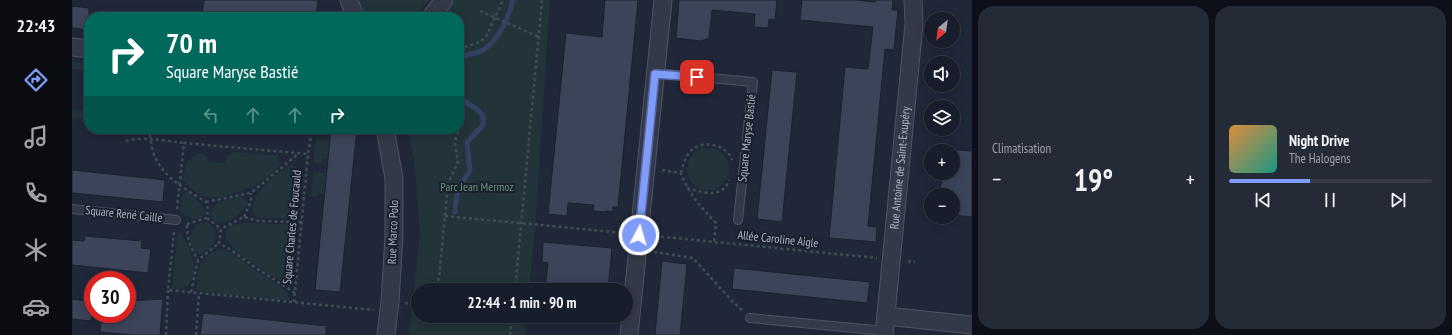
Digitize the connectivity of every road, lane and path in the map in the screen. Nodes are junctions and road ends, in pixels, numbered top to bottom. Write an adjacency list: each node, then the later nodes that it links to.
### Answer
1 (349, 0): 8 (street)
2 (444, 0): 9 (street)
3 (503, 0): 10 (path)
4 (542, 0): 11 (path)
5 (662, 0): 15 (street)
6 (913, 0): 47 (street, Rue Antoine de Saint-Exupéry)
7 (480, 10): 10 (path)
8 (353, 12)
9 (435, 12)
10 (497, 18): 11 (path); 13 (path)
11 (539, 37): 40 (path)
12 (72, 47): 14 (street)
13 (464, 47)
14 (84, 48)
15 (655, 74): 26 (street); 38 (lane, Square Maryse Bastié)
16 (150, 134): 20 (path)
17 (311, 134): 24 (path, Square Charles de Foucauld)
18 (386, 134): 56 (street, Rue Marco Polo)
19 (457, 134): 34 (path)
20 (150, 139): 21 (path, Square Charles de Foucauld); 22 (path, Square Charles de Foucauld); 29 (path)
21 (126, 141)
22 (184, 143): 23 (path, Square Charles de Foucauld); 29 (path)
23 (298, 153): 24 (path, Square Charles de Foucauld); 31 (path)
24 (308, 154): 39 (path, Square Charles de Foucauld)
25 (732, 166): 27 (path)
26 (646, 167): 27 (path); 45 (street)
27 (681, 173): 30 (path)
28 (731, 174): 30 (path)
29 (179, 185): 32 (path); 37 (path)
30 (687, 188): 43 (path)
31 (251, 194): 32 (path); 35 (path)
32 (206, 202): 36 (path)
33 (72, 209): 37 (lane, Square René Caille)
34 (445, 216): 40 (path); 49 (path)
35 (244, 217): 39 (path); 42 (path)
36 (207, 218): 41 (path); 42 (path)
37 (176, 220): 41 (path); 51 (path)
38 (738, 220)
39 (302, 222): 54 (path, Square Charles de Foucauld)
40 (521, 223): 45 (path); 50 (path)
41 (187, 225): 46 (path)
42 (221, 229): 44 (path)
43 (714, 242): 45 (path, Allée Caroline Aigle); 47 (path, Allée Caroline Aigle)
44 (220, 243): 46 (path); 54 (path)
45 (638, 243): 57 (path); 65 (street)
46 (198, 260): 52 (path)
47 (891, 260): 48 (path, Allée Caroline Aigle); 60 (street, Rue Antoine de Saint-Exupéry)
48 (915, 262)
49 (436, 283)
50 (516, 283)
51 (168, 290): 52 (path, Square Charles de Foucauld); 61 (path)
52 (191, 292): 53 (path, Square Charles de Foucauld)
53 (199, 293): 55 (path, Square Charles de Foucauld); 62 (path)
54 (295, 293): 55 (path, Square Charles de Foucauld)
55 (294, 302): 56 (path, Square Charles de Foucauld)
56 (388, 312): 63 (street, Rue Marco Polo)
57 (750, 318): 60 (lane)
58 (511, 323): 64 (path)
59 (972, 325): 60 (street)
60 (885, 328)
61 (166, 335)
62 (196, 335)
63 (386, 335)
64 (510, 335)
65 (629, 335)

